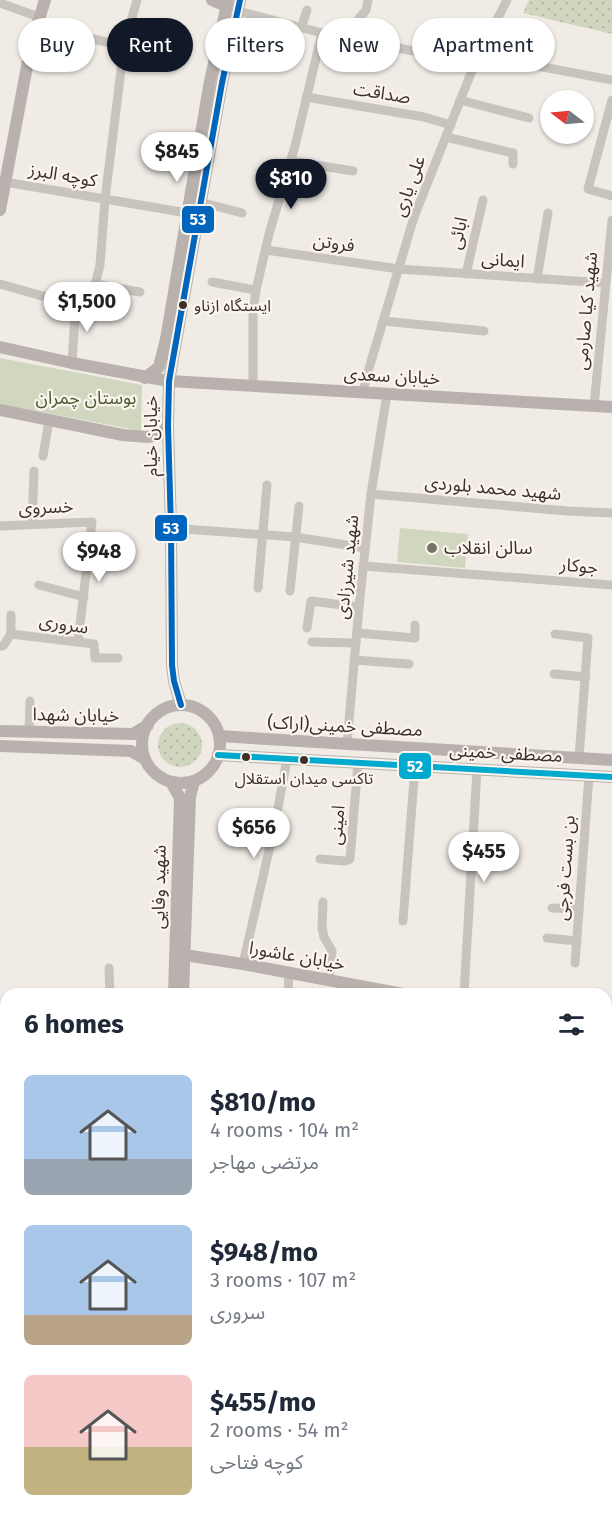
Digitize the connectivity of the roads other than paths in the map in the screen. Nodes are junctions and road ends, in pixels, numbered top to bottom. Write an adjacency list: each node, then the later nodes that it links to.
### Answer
1 (45, 0): 10 (main road)
2 (137, 0): 11 (street)
3 (212, 0): 7 (main road)
4 (368, 0): 14 (street)
5 (507, 0): 15 (street, علی یاری)
6 (0, 3): 9 (street)
7 (233, 4): 12 (street); 23 (main road)
8 (307, 10): 13 (street)
9 (32, 18)
10 (39, 18)
11 (132, 18)
12 (273, 18)
13 (304, 18)
14 (359, 18)
15 (498, 18)
16 (317, 53): 22 (street)
17 (555, 71): 21 (street)
18 (24, 72): 29 (main road)
19 (121, 72): 35 (street)
20 (472, 72): 24 (street, علی یاری)
21 (612, 80)
22 (306, 97): 27 (street, صداقت); 30 (street)
23 (213, 100): 37 (main road, خیابان خیام); 39 (main road)
24 (460, 100): 26 (street); 27 (street, علی یاری)
25 (612, 100): 34 (street)
26 (529, 118)
27 (451, 125): 28 (street, علی یاری)
28 (446, 137): 31 (street); 44 (street, علی یاری)
29 (5, 153): 33 (main road)
30 (291, 161): 32 (street); 43 (street)
31 (513, 164)
32 (353, 171)
33 (5, 182): 35 (street, کوچه البرز); 38 (main road)
34 (612, 196)
35 (105, 199): 39 (street, کوچه البرز); 50 (street)
36 (483, 200): 45 (street, ابائی)
37 (200, 202): 40 (street); 59 (main road, خیابان خیام)
38 (0, 210)
39 (187, 213): 58 (main road)
40 (242, 213)
41 (548, 213): 46 (street)
42 (612, 220): 48 (street, شهید کیا صارمی)
43 (266, 250): 44 (street, فروتن); 51 (street)
44 (399, 268): 45 (street, ایمانی); 54 (street, علی یاری)
45 (466, 274): 46 (street, ایمانی)
46 (537, 279): 48 (street, ایمانی)
47 (212, 282): 51 (street)
48 (605, 283): 64 (street, شهید کیا صارمی)
49 (0, 284): 53 (street)
50 (95, 284): 52 (street); 53 (street)
51 (256, 290): 61 (street)
52 (140, 292)
53 (76, 301): 57 (street)
54 (383, 321): 55 (street); 62 (street, علی یاری)
55 (484, 331)
56 (0, 347): 57 (main road, خیابان سعدی)
57 (72, 363): 58 (main road, خیابان سعدی)
58 (145, 378): 59 (main road, خیابان سعدی)
59 (169, 381): 60 (main road, خیابان سعدی); 67 (main road, خیابان خیام)
60 (190, 382): 61 (main road, خیابان سعدی); 67 (main road)
61 (253, 386): 62 (main road, خیابان سعدی)
62 (363, 392): 63 (main road, خیابان سعدی)
63 (387, 394): 64 (main road, خیابان سعدی); 73 (street, شهید شیرزادی)
64 (594, 406): 65 (main road, خیابان سعدی)
65 (612, 407)
66 (0, 410): 68 (main road)
67 (168, 411): 69 (main road, خیابان خیام)
68 (49, 420): 69 (main road); 70 (street)
69 (168, 426): 78 (main road, خیابان خیام)
70 (43, 456)
71 (34, 471): 76 (street)
72 (267, 485): 79 (street)
73 (371, 494): 75 (street, شهید محمد بلوردی); 81 (street, شهید شیرزادی)
74 (299, 506): 80 (street)
75 (612, 513)
76 (32, 524): 77 (street, خسروی); 87 (street, خسروی)
77 (0, 526)
78 (171, 528): 79 (street); 104 (main road, خیابان خیام)
79 (262, 535): 80 (street); 85 (street)
80 (296, 537): 81 (street); 86 (street)
81 (365, 548): 82 (street, شهید شیرزادی)
82 (363, 566): 84 (street, جوکار); 88 (street, شهید شیرزادی)
83 (39, 585): 87 (street)
84 (612, 585)
85 (258, 588)
86 (290, 591)
87 (84, 597): 95 (street)
88 (359, 607): 91 (street); 94 (street, شهید شیرزادی)
89 (11, 615): 92 (street)
90 (415, 625): 94 (street)
91 (307, 628)
92 (11, 634): 95 (street, سروری); 97 (street, سروری)
93 (555, 634): 102 (street)
94 (357, 638): 96 (street); 99 (street, شهید شیرزادی)
95 (78, 642): 98 (street, سروری)
96 (312, 642)
97 (0, 646)
98 (118, 658)
99 (354, 660): 100 (street); 109 (street, شهید شیرزادی)
100 (409, 664)
101 (554, 674): 102 (street)
102 (586, 677): 112 (street)
103 (30, 700): 107 (street)
104 (182, 705): 105 (main road); 108 (main road)
105 (148, 725): 107 (main road, خیابان شهدا); 113 (main road)
106 (0, 731): 107 (main road, خیابان شهدا)
107 (28, 732)
108 (219, 736): 109 (main road, مصطفی خمینی(اراک)); 111 (main road)
109 (347, 744): 112 (main road, مصطفی خمینی(اراک))
110 (0, 746): 113 (main road, خیابان شهدا)
111 (218, 755): 114 (main road, مصطفی خمینی); 121 (main road)
112 (579, 758): 115 (main road, مصطفی خمینی(اراک))
113 (145, 759): 122 (main road)
114 (287, 759): 116 (main road, مصطفی خمینی); 132 (street)
115 (612, 759)
116 (358, 763): 117 (main road, مصطفی خمینی); 123 (street, امینی)
117 (415, 766): 118 (main road, مصطفی خمینی); 127 (street)
118 (477, 770): 119 (main road, مصطفی خمینی); 141 (street)
119 (589, 776): 120 (main road, مصطفی خمینی); 126 (street, بن بست فرجی)
120 (612, 777)
121 (194, 781): 122 (main road); 130 (main road, شهید وفایی)
122 (171, 782): 137 (main road, شهید وفایی)
123 (320, 860)
124 (323, 902): 135 (street)
125 (552, 908): 126 (street)
126 (579, 909): 129 (street, بن بست فرجی)
127 (403, 921)
128 (547, 938): 129 (street)
129 (577, 941): 131 (street, بن بست فرجی)
130 (184, 955): 132 (main road, خیابان عاشورا); 138 (main road, شهید وفایی)
131 (575, 963)
132 (243, 964): 134 (main road, خیابان عاشورا)
133 (109, 968): 136 (street)
134 (289, 974): 135 (main road, خیابان عاشورا); 139 (street)
135 (329, 981): 140 (main road, خیابان عاشورا)
136 (110, 988)
137 (174, 988)
138 (183, 988)
139 (288, 988)
140 (342, 988)
141 (464, 988)

